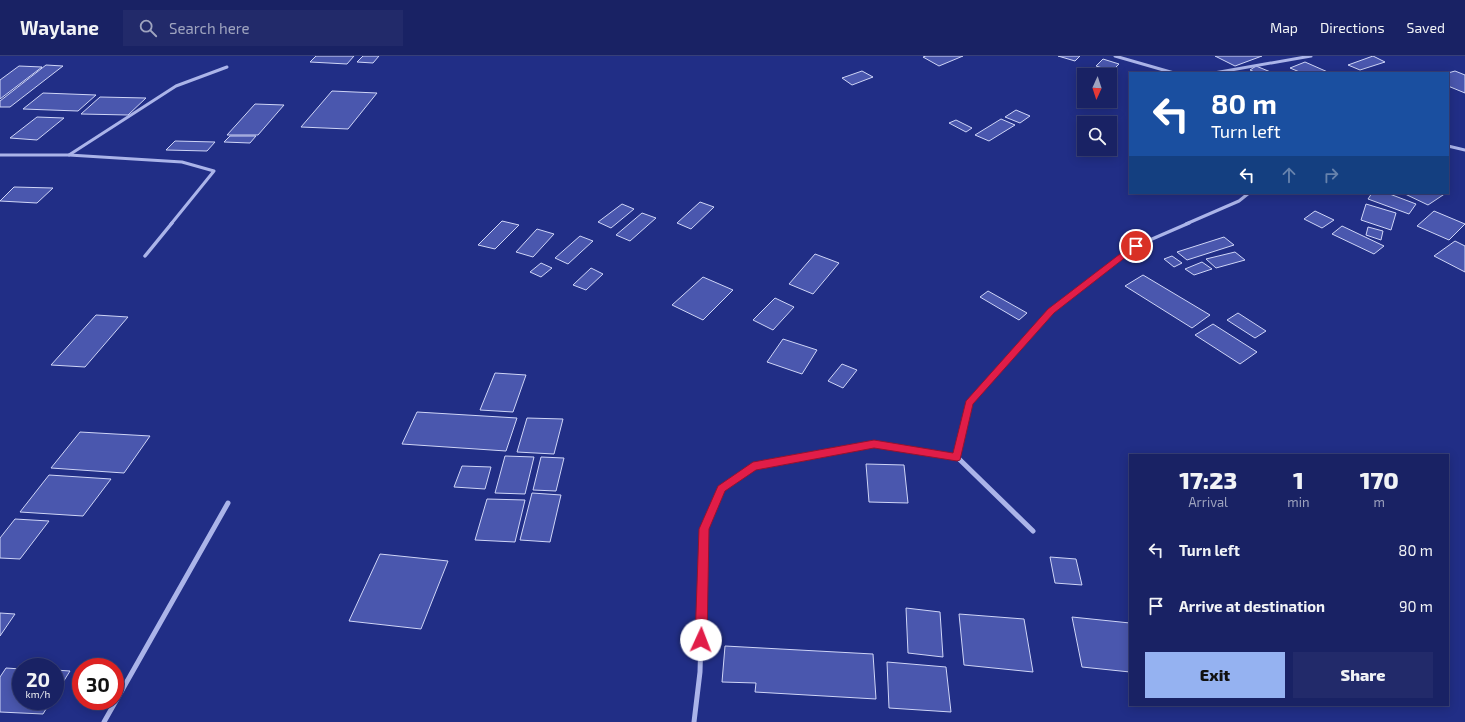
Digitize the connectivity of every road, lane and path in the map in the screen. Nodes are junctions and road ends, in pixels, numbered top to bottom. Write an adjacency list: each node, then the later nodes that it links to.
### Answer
1 (1115, 56): 4 (street)
2 (1311, 56): 5 (street)
3 (227, 67): 9 (street)
4 (1171, 72)
5 (1220, 72)
6 (1449, 146): 7 (street)
7 (1465, 150)
8 (0, 155): 9 (street)
9 (69, 155): 11 (street)
10 (1248, 194): 12 (street)
11 (145, 256)
12 (957, 457): 14 (street); 16 (street)
13 (228, 503): 15 (street)
14 (1033, 531)
15 (104, 722)
16 (694, 722)

